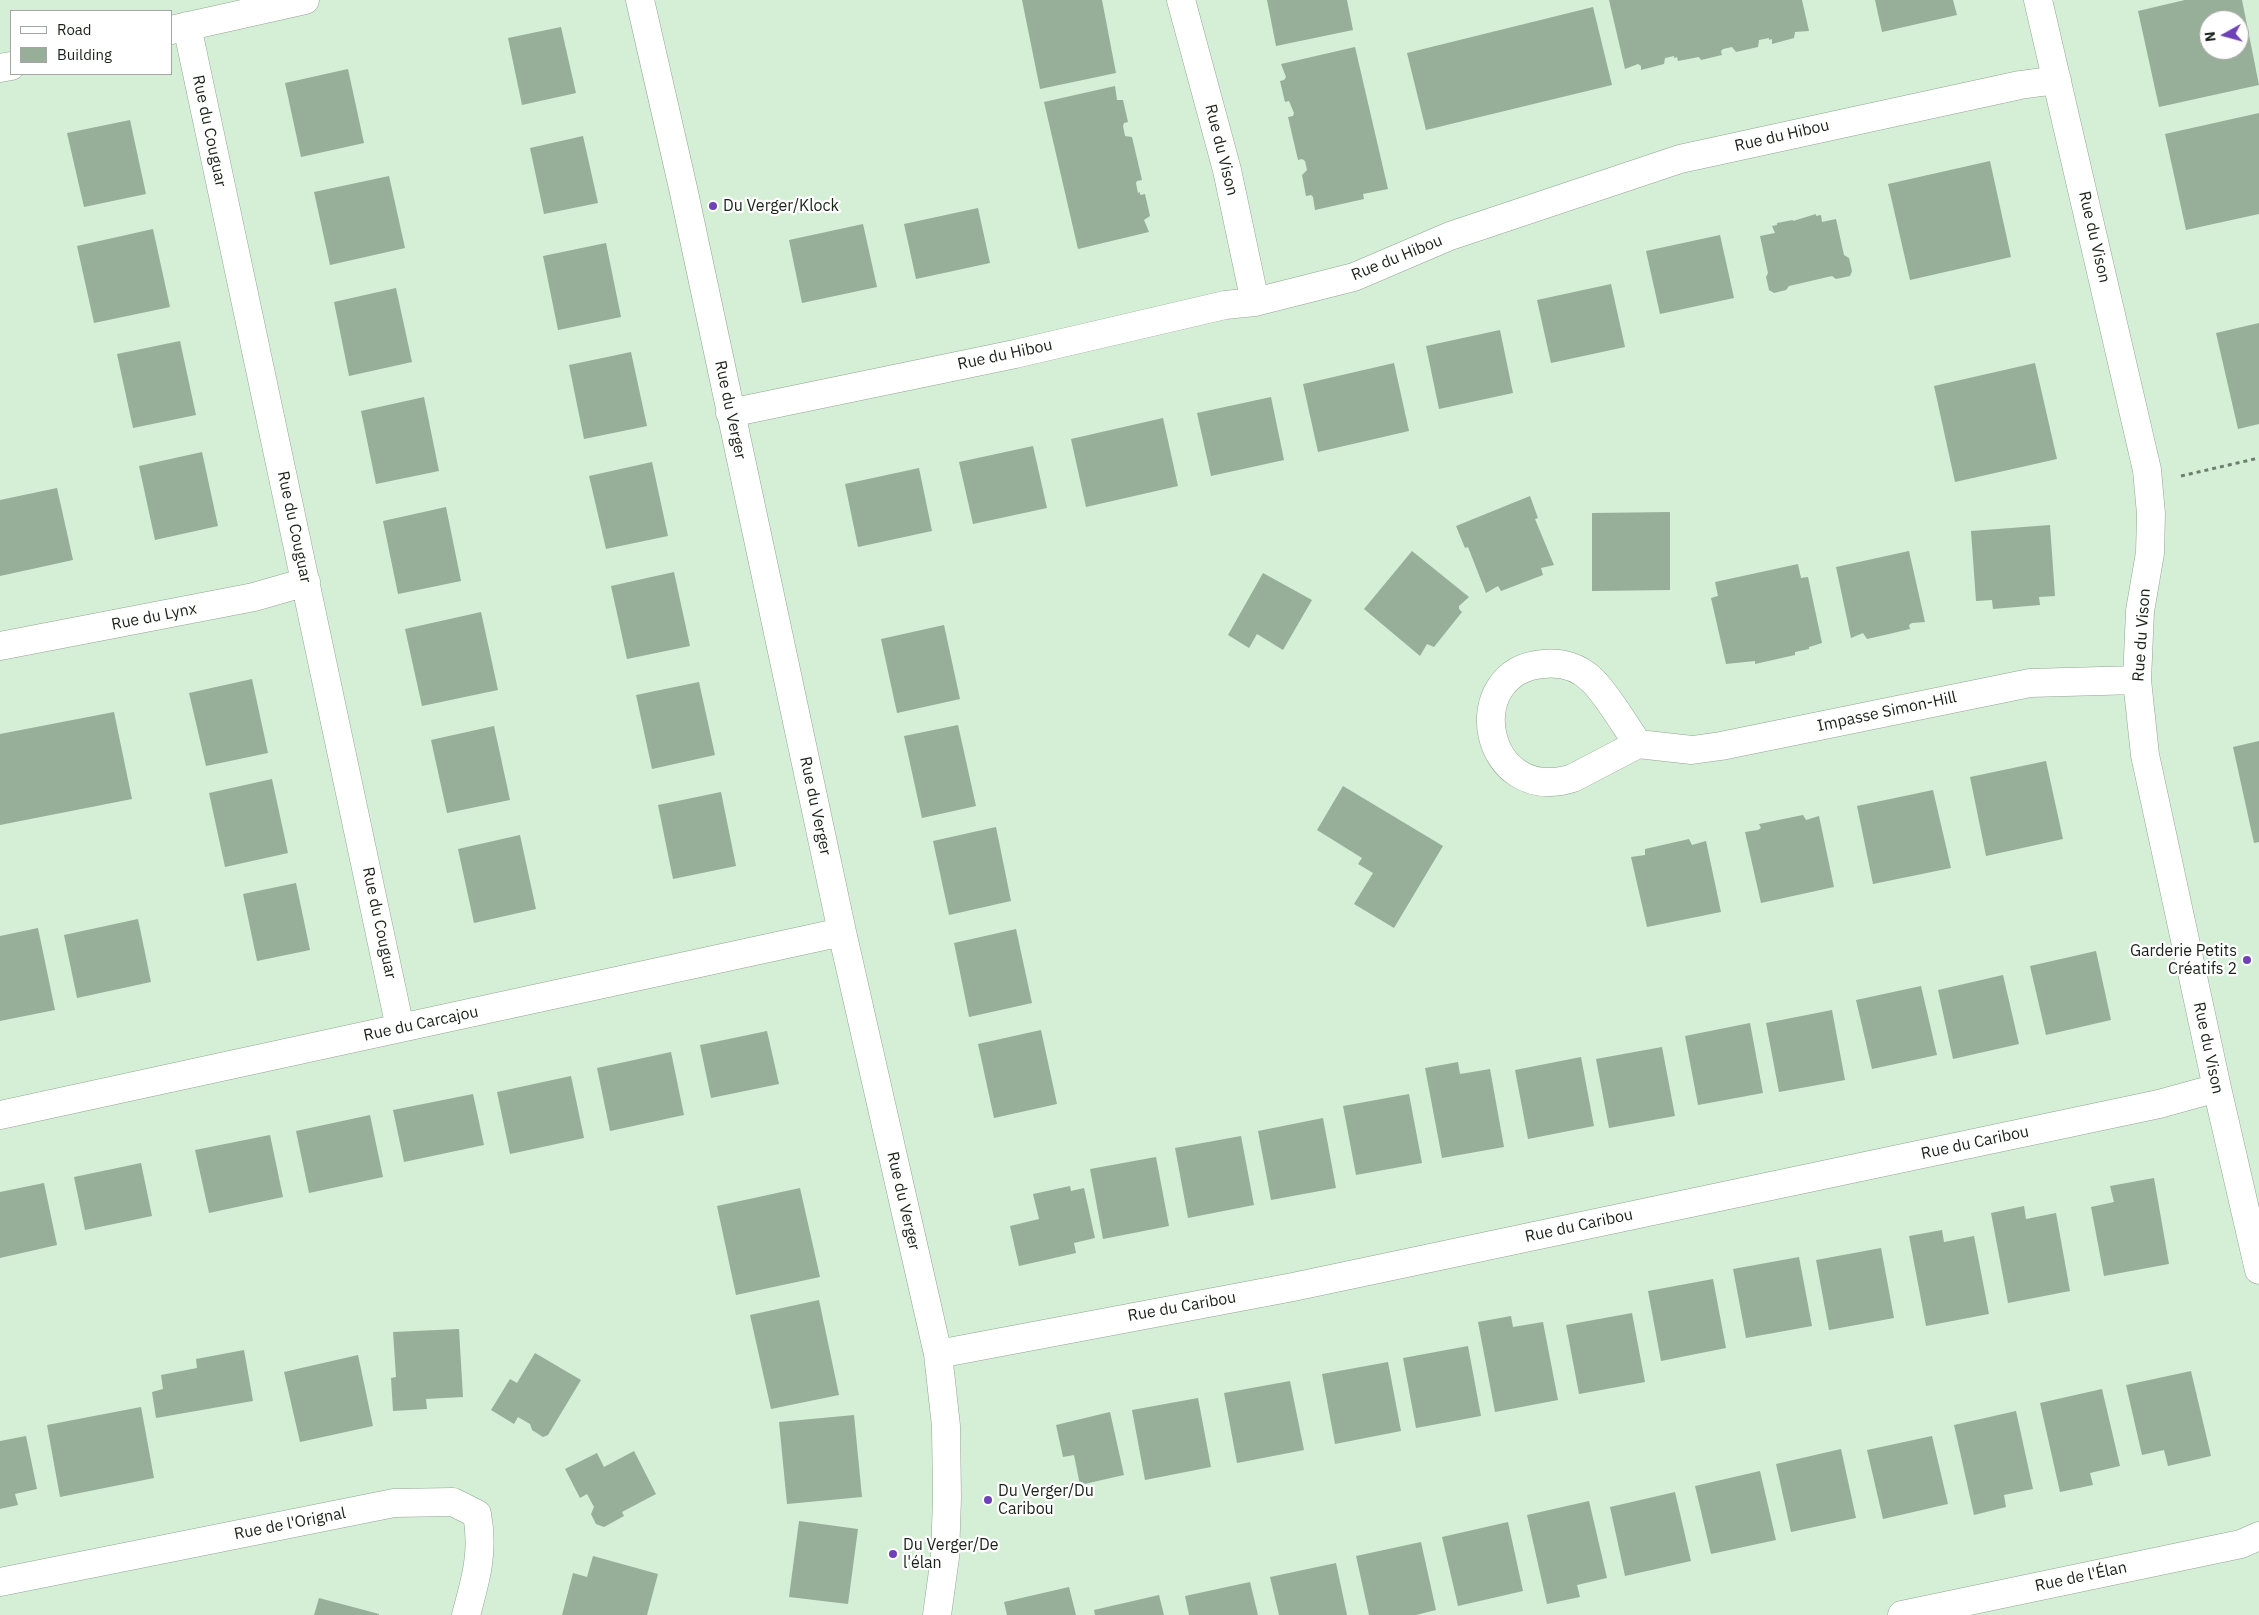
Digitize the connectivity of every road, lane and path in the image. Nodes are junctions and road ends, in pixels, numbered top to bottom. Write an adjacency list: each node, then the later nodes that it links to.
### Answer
1 (305, 0): 5 (street)
2 (640, 0): 8 (street, Rue du Verger)
3 (1180, 0): 7 (street, Rue du Vison)
4 (2038, 0): 6 (street, Rue du Vison)
5 (179, 28): 11 (street, Rue du Couguar)
6 (2057, 80): 7 (street, Rue du Hibou); 10 (street, Rue du Vison)
7 (1255, 302): 8 (street, Rue du Hibou)
8 (730, 413): 15 (street, Rue du Verger)
9 (2259, 458): 10 (path)
10 (2148, 484): 13 (street, Rue du Vison)
11 (306, 582): 12 (street, Rue du Lynx); 16 (street, Rue du Couguar)
12 (0, 646)
13 (2136, 680): 14 (street, Impasse Simon-Hill); 17 (street, Rue du Vison)
14 (1638, 744): 14 (street)
15 (842, 932): 16 (street, Rue du Carcajou); 20 (street, Rue du Verger)
16 (400, 1028): 18 (street, Rue du Carcajou)
17 (2216, 1088): 19 (street, Rue du Vison); 20 (street, Rue du Caribou)
18 (0, 1115)
19 (2259, 1270)
20 (938, 1354): 25 (street, Rue du Verger)
21 (2259, 1536): 23 (street, Rue de l'Élan)
22 (0, 1582): 24 (street, Rue de l'Orignal)
23 (1948, 1610): 26 (street, Rue de l'Élan)
24 (466, 1615)
25 (937, 1615)
26 (1902, 1615)

